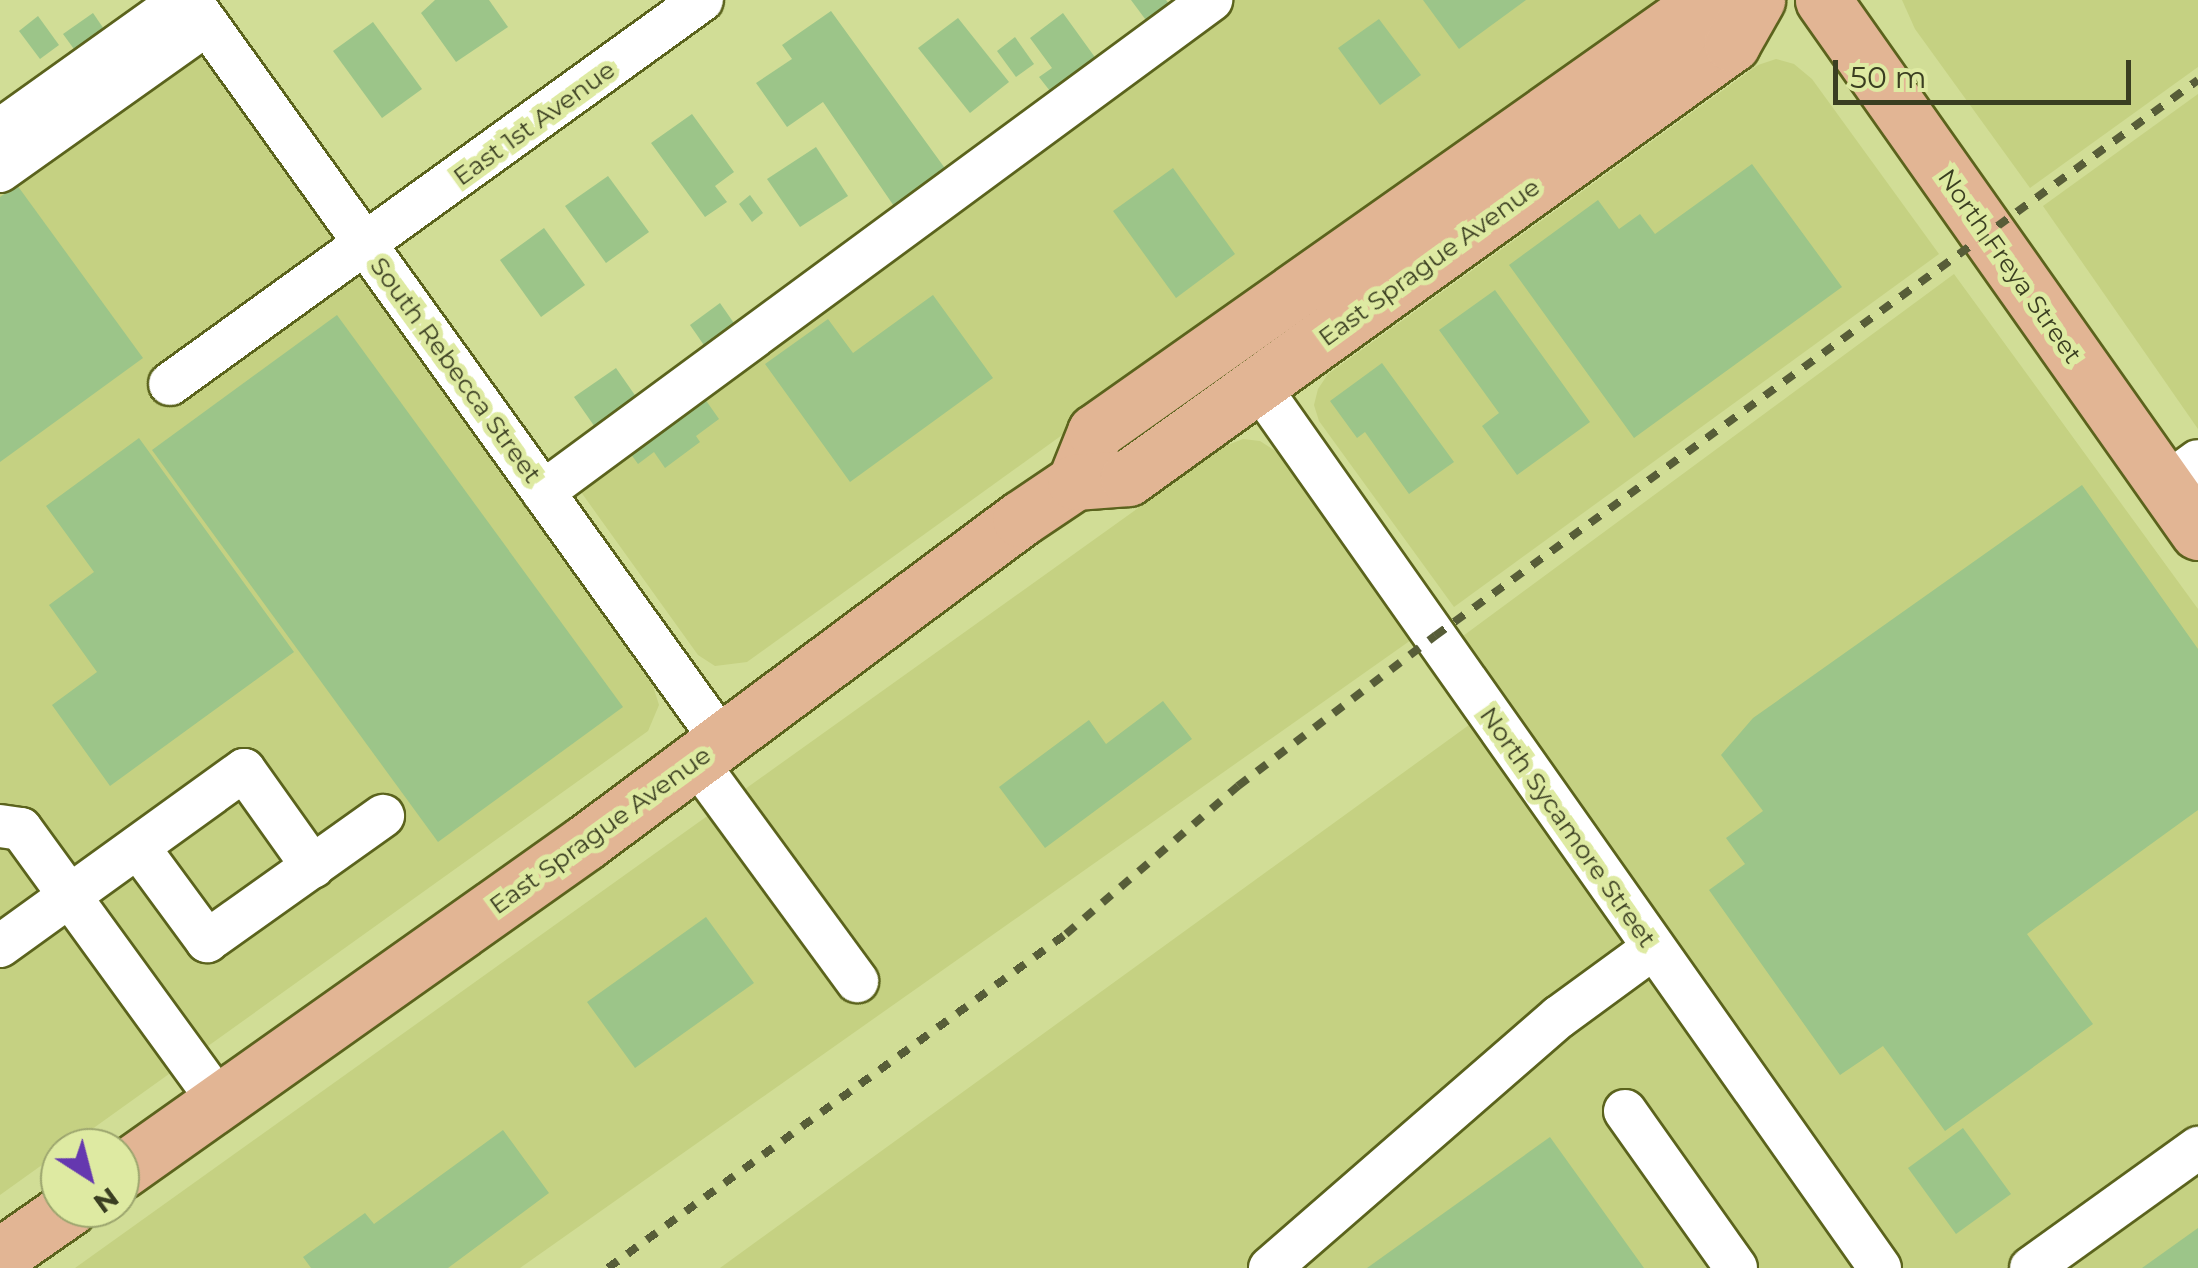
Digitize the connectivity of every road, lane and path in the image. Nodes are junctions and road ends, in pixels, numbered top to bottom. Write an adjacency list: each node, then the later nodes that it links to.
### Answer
1 (702, 0): 9 (street, East 1st Avenue)
2 (1211, 0): 14 (street)
3 (1707, 0): 13 (main road, East Sprague Avenue)
4 (1757, 0): 11 (main road, East Sprague Avenue)
5 (1823, 0): 12 (main road, North Freya Street)
6 (193, 8): 7 (street); 8 (street); 9 (street, South Rebecca Street)
7 (0, 130)
8 (0, 172)
9 (367, 246): 10 (street, East 1st Avenue); 14 (street, South Rebecca Street)
10 (170, 384)
11 (1258, 385): 13 (main road, East Sprague Avenue); 23 (street, North Sycamore Street)
12 (2181, 473): 15 (main road, North Freya Street)
13 (1075, 482): 16 (main road, East Sprague Avenue)
14 (543, 492): 16 (street, South Rebecca Street)
15 (2198, 532)
16 (709, 751): 24 (street, South Rebecca Street); 25 (main road, East Sprague Avenue)
17 (383, 816): 20 (street)
18 (0, 826): 21 (street)
19 (138, 847): 20 (street); 20 (street); 21 (street)
20 (313, 867)
21 (69, 898): 22 (street); 25 (street)
22 (0, 946)
23 (1652, 948): 31 (street); 33 (street, North Sycamore Street)
24 (857, 981)
25 (219, 1102): 28 (main road, East Sprague Avenue)
26 (1625, 1111): 32 (street)
27 (2198, 1148): 34 (street)
28 (140, 1158)
29 (40, 1228): 30 (main road)
30 (0, 1256)
31 (1270, 1268)
32 (1736, 1268)
33 (1880, 1268)
34 (2030, 1268)

